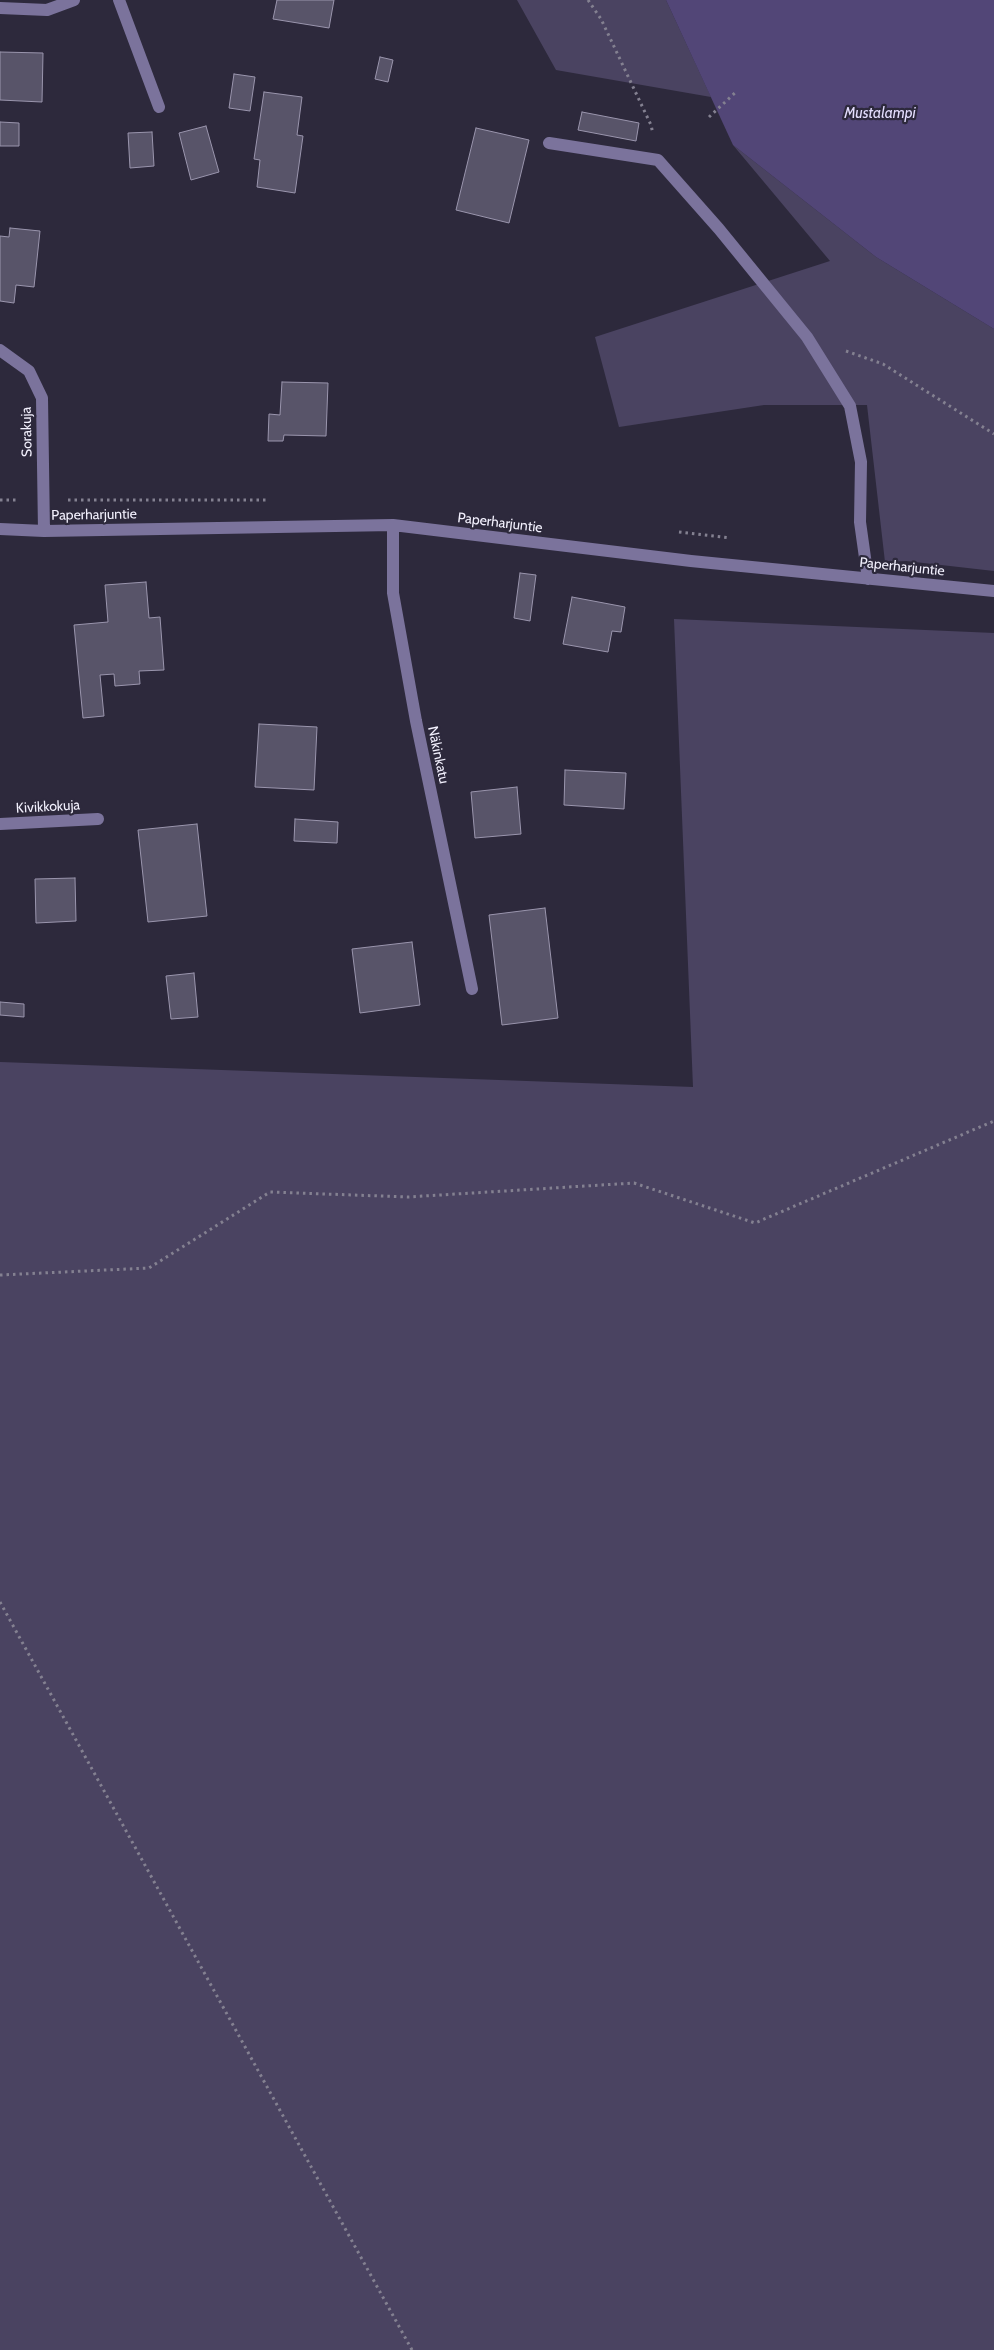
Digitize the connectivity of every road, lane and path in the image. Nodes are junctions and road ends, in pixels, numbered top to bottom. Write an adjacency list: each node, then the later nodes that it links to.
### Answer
1 (74, 0): 4 (street)
2 (119, 0): 6 (street)
3 (588, 0): 9 (path)
4 (0, 8)
5 (737, 92): 7 (path)
6 (159, 107)
7 (708, 117)
8 (549, 143): 9 (street)
9 (658, 160): 10 (street)
10 (808, 337): 12 (path); 16 (street)
11 (0, 350): 15 (street, Sorakuja)
12 (994, 434)
13 (393, 525): 15 (street, Paperharjuntie); 16 (street, Paperharjuntie); 20 (street, Näkinkatu)
14 (0, 529): 15 (street, Paperharjuntie)
15 (44, 531)
16 (868, 579): 17 (street, Paperharjuntie)
17 (994, 591)
18 (98, 819): 19 (street, Kivikkokuja)
19 (0, 824)
20 (472, 988)
21 (994, 1121): 22 (path)
22 (0, 1275)
23 (0, 1602): 24 (path)
24 (412, 2350)

